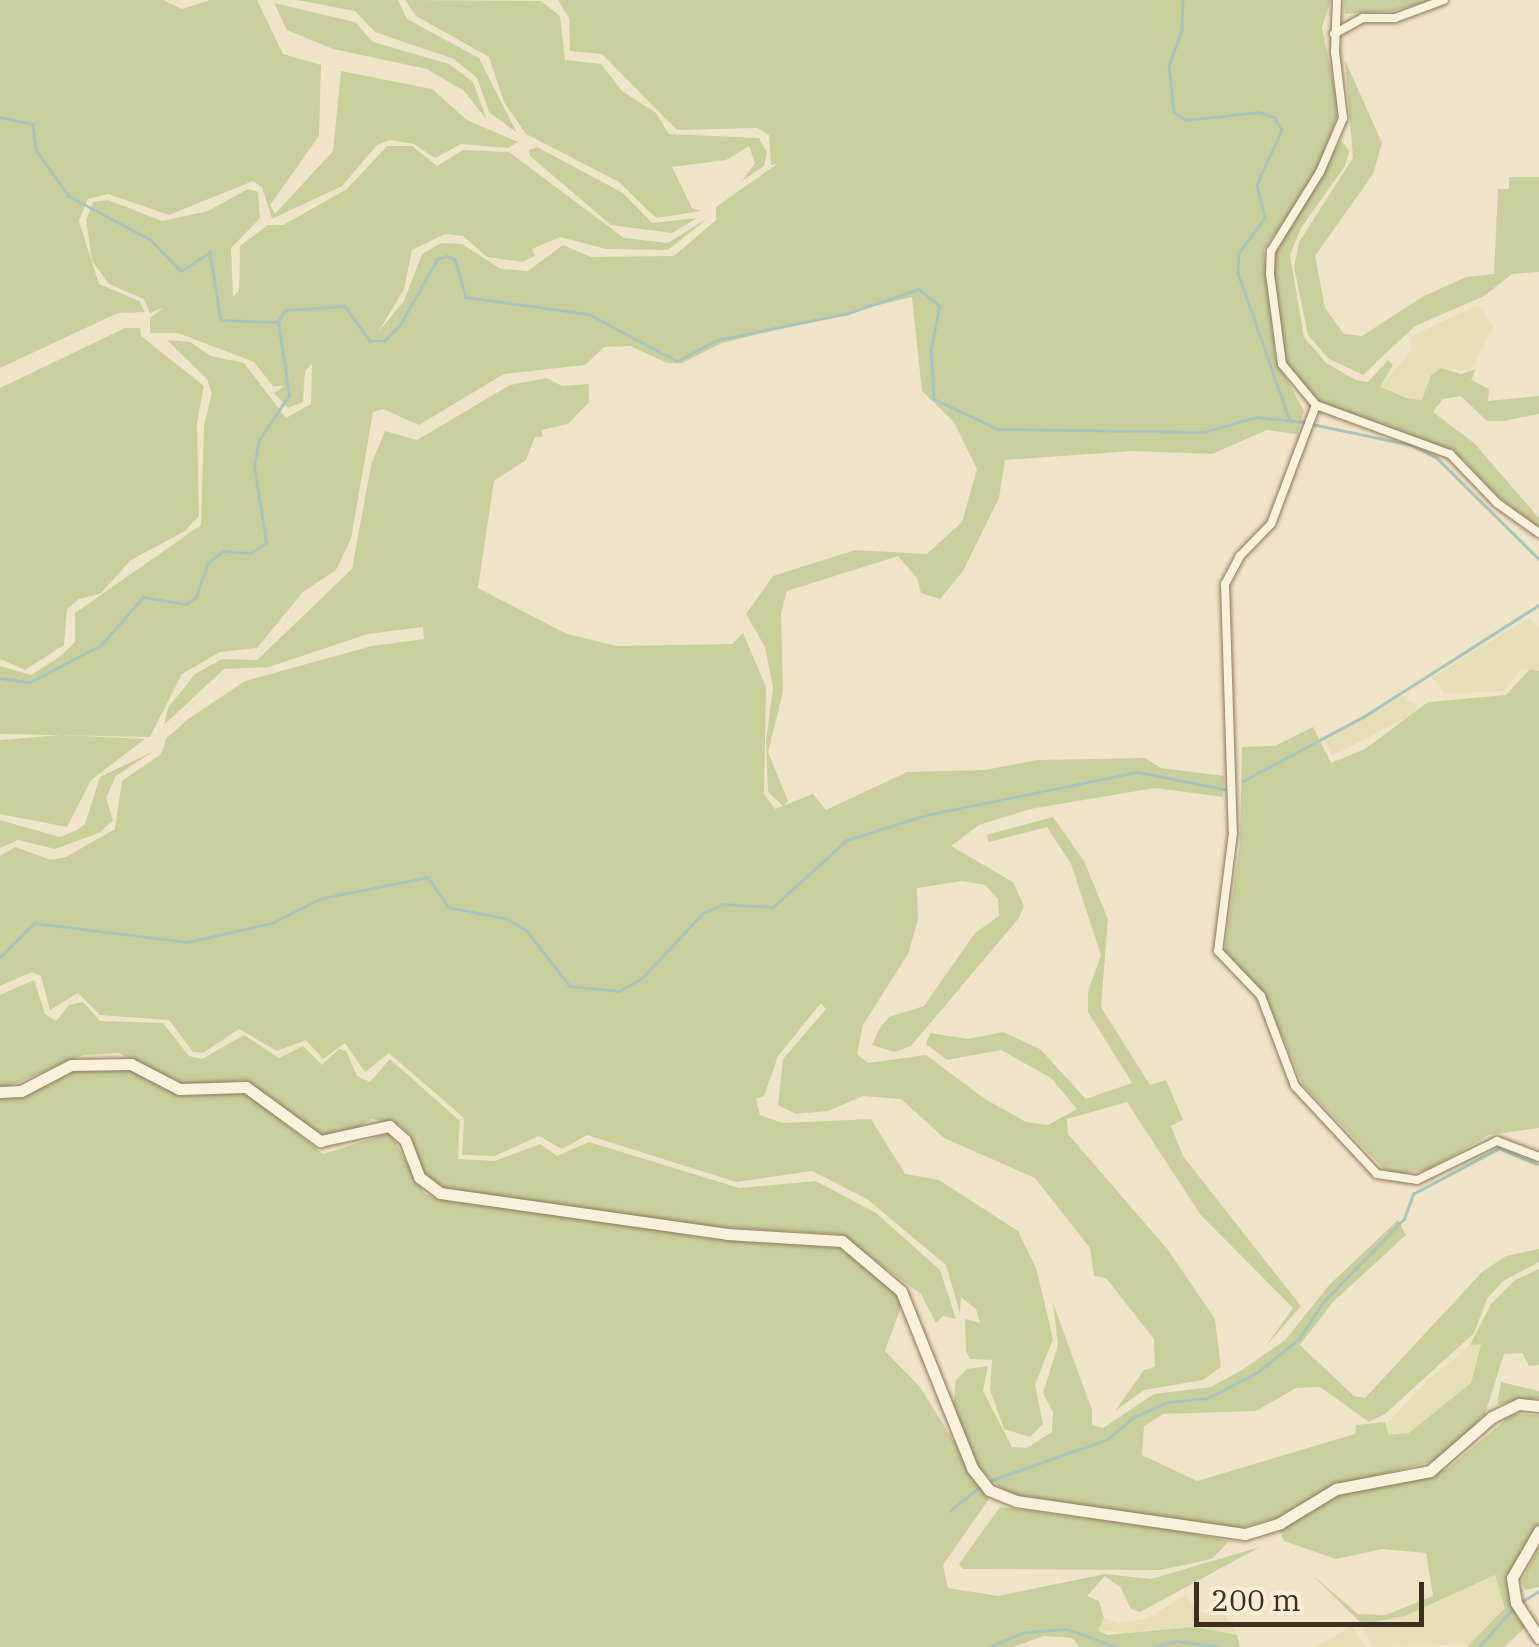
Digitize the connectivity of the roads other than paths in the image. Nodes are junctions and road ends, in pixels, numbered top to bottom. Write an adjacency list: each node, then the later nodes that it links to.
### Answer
1 (1337, 0): 3 (street)
2 (1444, 0): 3 (street)
3 (1334, 34): 4 (street)
4 (1316, 405): 5 (street); 7 (street)
5 (1539, 534)
6 (0, 1092): 8 (street)
7 (1539, 1157)
8 (1539, 1406)
9 (1539, 1531): 10 (street)
10 (1539, 1638)

